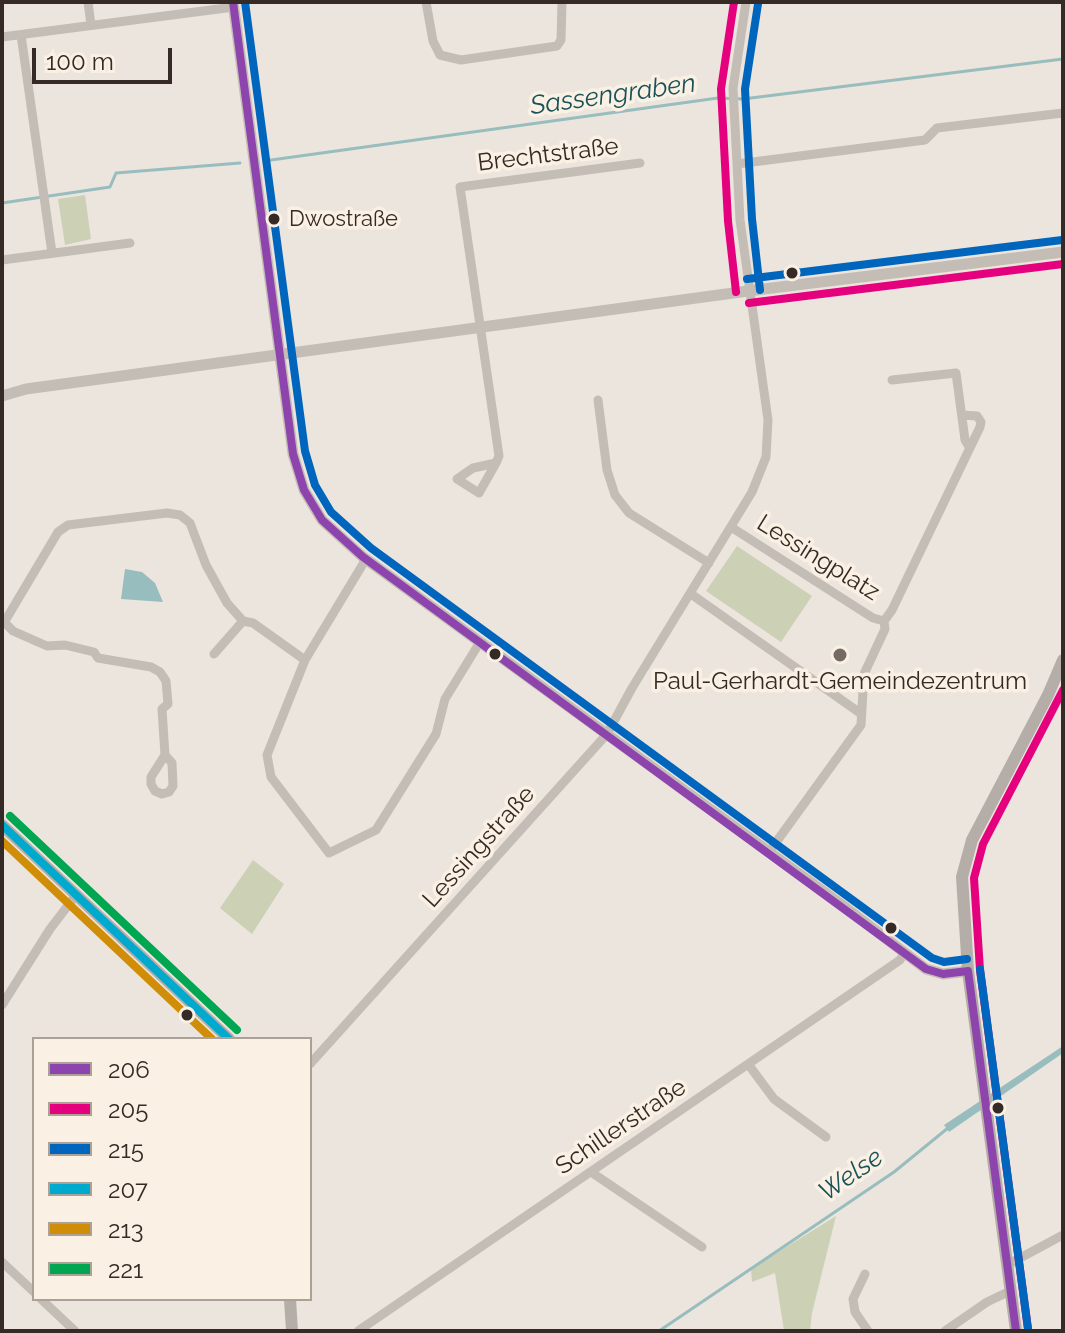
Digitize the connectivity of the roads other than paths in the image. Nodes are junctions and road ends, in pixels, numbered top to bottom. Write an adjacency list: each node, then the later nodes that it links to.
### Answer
1 (88, 2): 6 (street)
2 (426, 2): 3 (street)
3 (562, 2)
4 (746, 2): 11 (street, Lessingstraße)
5 (234, 4): 6 (street); 18 (street)
6 (91, 25): 7 (street)
7 (21, 35): 8 (street); 14 (street)
8 (2, 37)
9 (1063, 113): 11 (street)
10 (640, 163): 17 (street, Brechtstraße)
11 (737, 164): 16 (street, Lessingstraße)
12 (130, 243): 14 (street)
13 (1063, 252): 16 (street)
14 (52, 253): 15 (street)
15 (2, 260)
16 (748, 291): 17 (street); 25 (street, Lessingstraße)
17 (481, 328): 18 (street); 24 (street)
18 (279, 355): 20 (street); 26 (street)
19 (892, 380): 22 (street)
20 (2, 396)
21 (598, 400): 27 (street)
22 (962, 415): 23 (street); 23 (street)
23 (970, 448): 31 (street)
24 (496, 463)
25 (731, 527): 27 (street, Lessingstraße); 31 (street, Lessingplatz)
26 (366, 559): 32 (street); 34 (street)
27 (709, 563): 28 (street, Lessingstraße)
28 (691, 594): 36 (street); 37 (street, Lessingstraße)
29 (3, 621): 30 (street); 38 (street)
30 (243, 621): 33 (street); 34 (street)
31 (884, 621): 36 (street)
32 (480, 642): 34 (street); 37 (street)
33 (214, 654)
34 (305, 660)
35 (1063, 660): 43 (main road)
36 (860, 713): 40 (street)
37 (607, 734): 40 (street); 46 (street, Lessingstraße)
38 (165, 755)
39 (2, 825): 41 (main road)
40 (769, 852): 42 (street)
41 (76, 895): 44 (street); 45 (main road)
42 (904, 953): 43 (street); 47 (street, Schillerstraße)
43 (968, 971): 53 (main road)
44 (2, 1005)
45 (227, 1037)
46 (312, 1062)
47 (748, 1064): 48 (street); 49 (street, Schillerstraße)
48 (826, 1137)
49 (591, 1172): 51 (street); 61 (street, Schillerstraße)
50 (1063, 1235): 53 (street)
51 (702, 1247)
52 (2, 1262): 55 (street)
53 (1007, 1265): 56 (main road)
54 (865, 1274): 62 (street)
55 (32, 1290)
56 (1010, 1291): 63 (street); 64 (main road)
57 (43, 1301): 59 (street)
58 (290, 1301): 60 (main road)
59 (75, 1331)
60 (292, 1331)
61 (358, 1331)
62 (868, 1331)
63 (945, 1331)
64 (1016, 1331)

